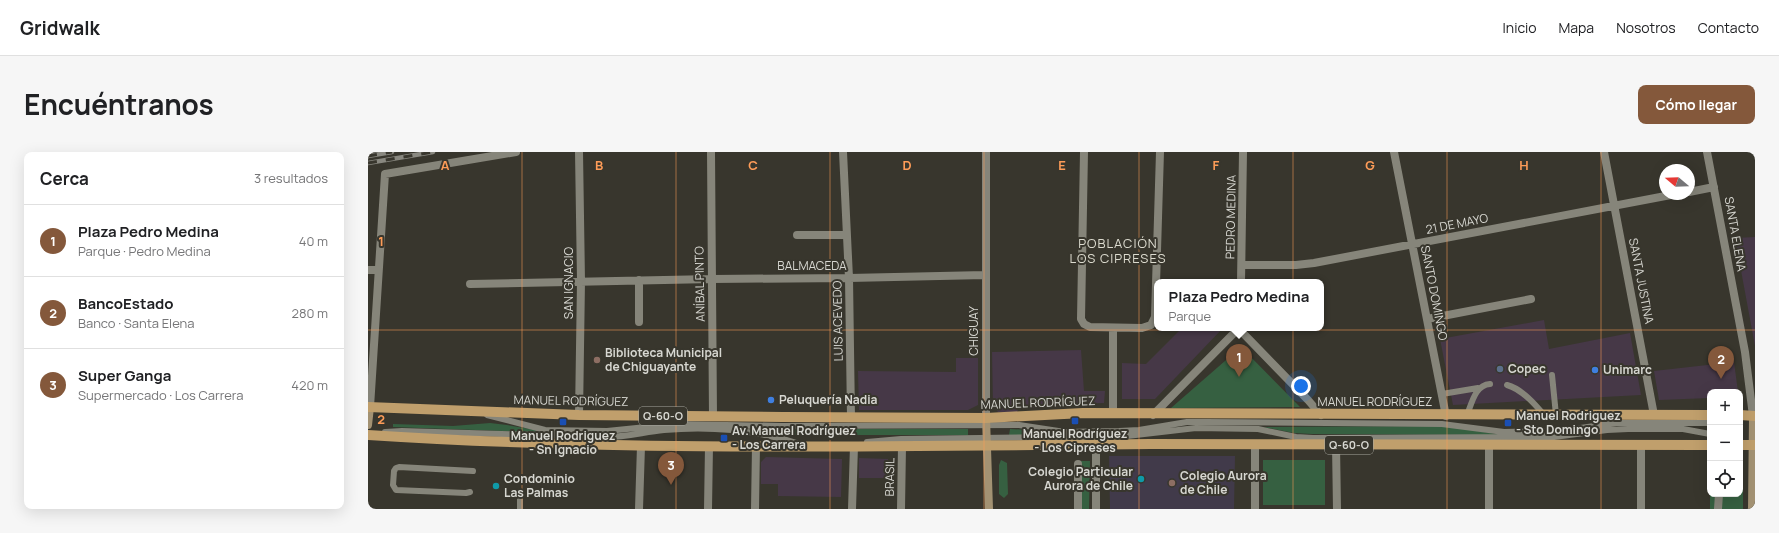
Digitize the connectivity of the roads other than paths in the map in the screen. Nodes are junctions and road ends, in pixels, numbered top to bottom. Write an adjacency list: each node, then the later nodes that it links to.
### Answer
1 (516, 152): 21 (street)
2 (579, 152): 28 (street, SAN IGNACIO)
3 (711, 152): 23 (street, ANÍBAL PINTO)
4 (843, 152): 17 (street, LUIS ACEVEDO)
5 (986, 152): 22 (street, CHIGUAY)
6 (1084, 152): 34 (street)
7 (1160, 152): 25 (street)
8 (1243, 152): 19 (street, PEDRO MEDINA)
9 (1394, 152): 18 (street, SANTO DOMINGO)
10 (1604, 152): 15 (street, SANTA JUSTINA)
11 (1708, 152): 12 (street, SANTA ELENA)
12 (1714, 187): 13 (street); 56 (street, SANTA ELENA)
13 (1695, 191)
14 (1659, 197): 15 (street, 21 DE MAYO)
15 (1615, 205): 18 (street, 21 DE MAYO); 50 (street, SANTA JUSTINA)
16 (797, 235): 17 (street)
17 (847, 235): 24 (street, LUIS ACEVEDO)
18 (1412, 245): 19 (street, 21 DE MAYO); 31 (street, SANTO DOMINGO)
19 (1242, 264): 26 (street, PEDRO MEDINA)
20 (368, 270): 21 (street)
21 (378, 270): 42 (street)
22 (985, 275): 24 (street, BALMACEDA); 59 (street, CHIGUAY)
23 (712, 278): 24 (street, BALMACEDA); 27 (street, BALMACEDA); 53 (street, ANÍBAL PINTO)
24 (849, 278): 57 (street, LUIS ACEVEDO)
25 (1156, 279)
26 (1241, 279)
27 (639, 280): 28 (street, BALMACEDA); 33 (street)
28 (581, 281): 29 (street, BALMACEDA); 44 (street, SAN IGNACIO)
29 (470, 284)
30 (1530, 299): 31 (street)
31 (1427, 319): 41 (street, SANTO DOMINGO)
32 (1154, 320): 34 (street)
33 (639, 322)
34 (1113, 328): 45 (street)
35 (1237, 331): 46 (street)
36 (1241, 331): 47 (street)
37 (1552, 375): 49 (lane)
38 (1490, 384): 40 (lane)
39 (1508, 385): 48 (lane)
40 (1478, 388): 41 (lane); 55 (lane)
41 (1442, 394): 54 (street, SANTO DOMINGO)
42 (369, 407): 43 (main road, MANUEL RODRÍGUEZ / Q-60-O); 61 (street)
43 (474, 411): 44 (main road, MANUEL RODRÍGUEZ / Q-60-O); 59 (lane)
44 (579, 414): 53 (main road, MANUEL RODRÍGUEZ / Q-60-O)
45 (1113, 414): 46 (main road, MANUEL RODRÍGUEZ / Q-60-O); 59 (main road, MANUEL RODRÍGUEZ / Q-60-O)
46 (1153, 414): 47 (main road, MANUEL RODRÍGUEZ / Q-60-O)
47 (1321, 415): 54 (main road, MANUEL RODRÍGUEZ / Q-60-O)
48 (1544, 415): 49 (main road, MANUEL RODRÍGUEZ / Q-60-O); 55 (main road, MANUEL RODRÍGUEZ / Q-60-O)
49 (1556, 415): 50 (main road, MANUEL RODRÍGUEZ / Q-60-O)
50 (1654, 415): 51 (main road, MANUEL RODRÍGUEZ / Q-60-O)
51 (1707, 415)
52 (1743, 415): 56 (main road)
53 (713, 416): 57 (main road, MANUEL RODRÍGUEZ / Q-60-O)
54 (1446, 416): 55 (main road, MANUEL RODRÍGUEZ / Q-60-O)
55 (1467, 416)
56 (1754, 416): 58 (lane); 67 (street)
57 (851, 418): 59 (main road, MANUEL RODRÍGUEZ / Q-60-O)
58 (1743, 419)
59 (987, 422): 60 (lane); 65 (street, CHIGUAY)
60 (1707, 423)
61 (368, 426)
62 (1707, 433): 65 (lane)
63 (368, 435): 74 (main road, Q-60-O); 77 (lane)
64 (1743, 441): 67 (lane)
65 (988, 442): 68 (main road, Q-60-O); 78 (lane); 79 (main road, Q-60-O); 91 (street, CHIGUAY)
66 (1255, 444): 68 (main road, Q-60-O); 69 (main road, Q-60-O); 94 (street)
67 (1754, 444): 73 (main road); 99 (street)
68 (1096, 445): 93 (street)
69 (1336, 445): 70 (main road, Q-60-O); 95 (street)
70 (1490, 445): 71 (main road, Q-60-O); 96 (street)
71 (1641, 445): 72 (main road, Q-60-O); 97 (street)
72 (1707, 445)
73 (1743, 445)
74 (641, 446): 75 (main road, Q-60-O); 86 (street)
75 (709, 446): 76 (main road, Q-60-O); 87 (street)
76 (756, 446): 77 (main road, Q-60-O); 88 (street)
77 (806, 446): 78 (main road, Q-60-O)
78 (854, 446): 79 (main road, Q-60-O); 89 (street)
79 (902, 446): 90 (street, BRASIL)
80 (1078, 464): 92 (street)
81 (473, 470): 82 (lane)
82 (470, 492)
83 (1719, 497): 98 (street)
84 (520, 499): 85 (lane)
85 (520, 509)
86 (639, 509)
87 (708, 509)
88 (755, 509)
89 (852, 509)
90 (901, 509)
91 (988, 509)
92 (1078, 509)
93 (1096, 509)
94 (1255, 509)
95 (1337, 509)
96 (1489, 509)
97 (1641, 509)
98 (1718, 509)
99 (1752, 509)

